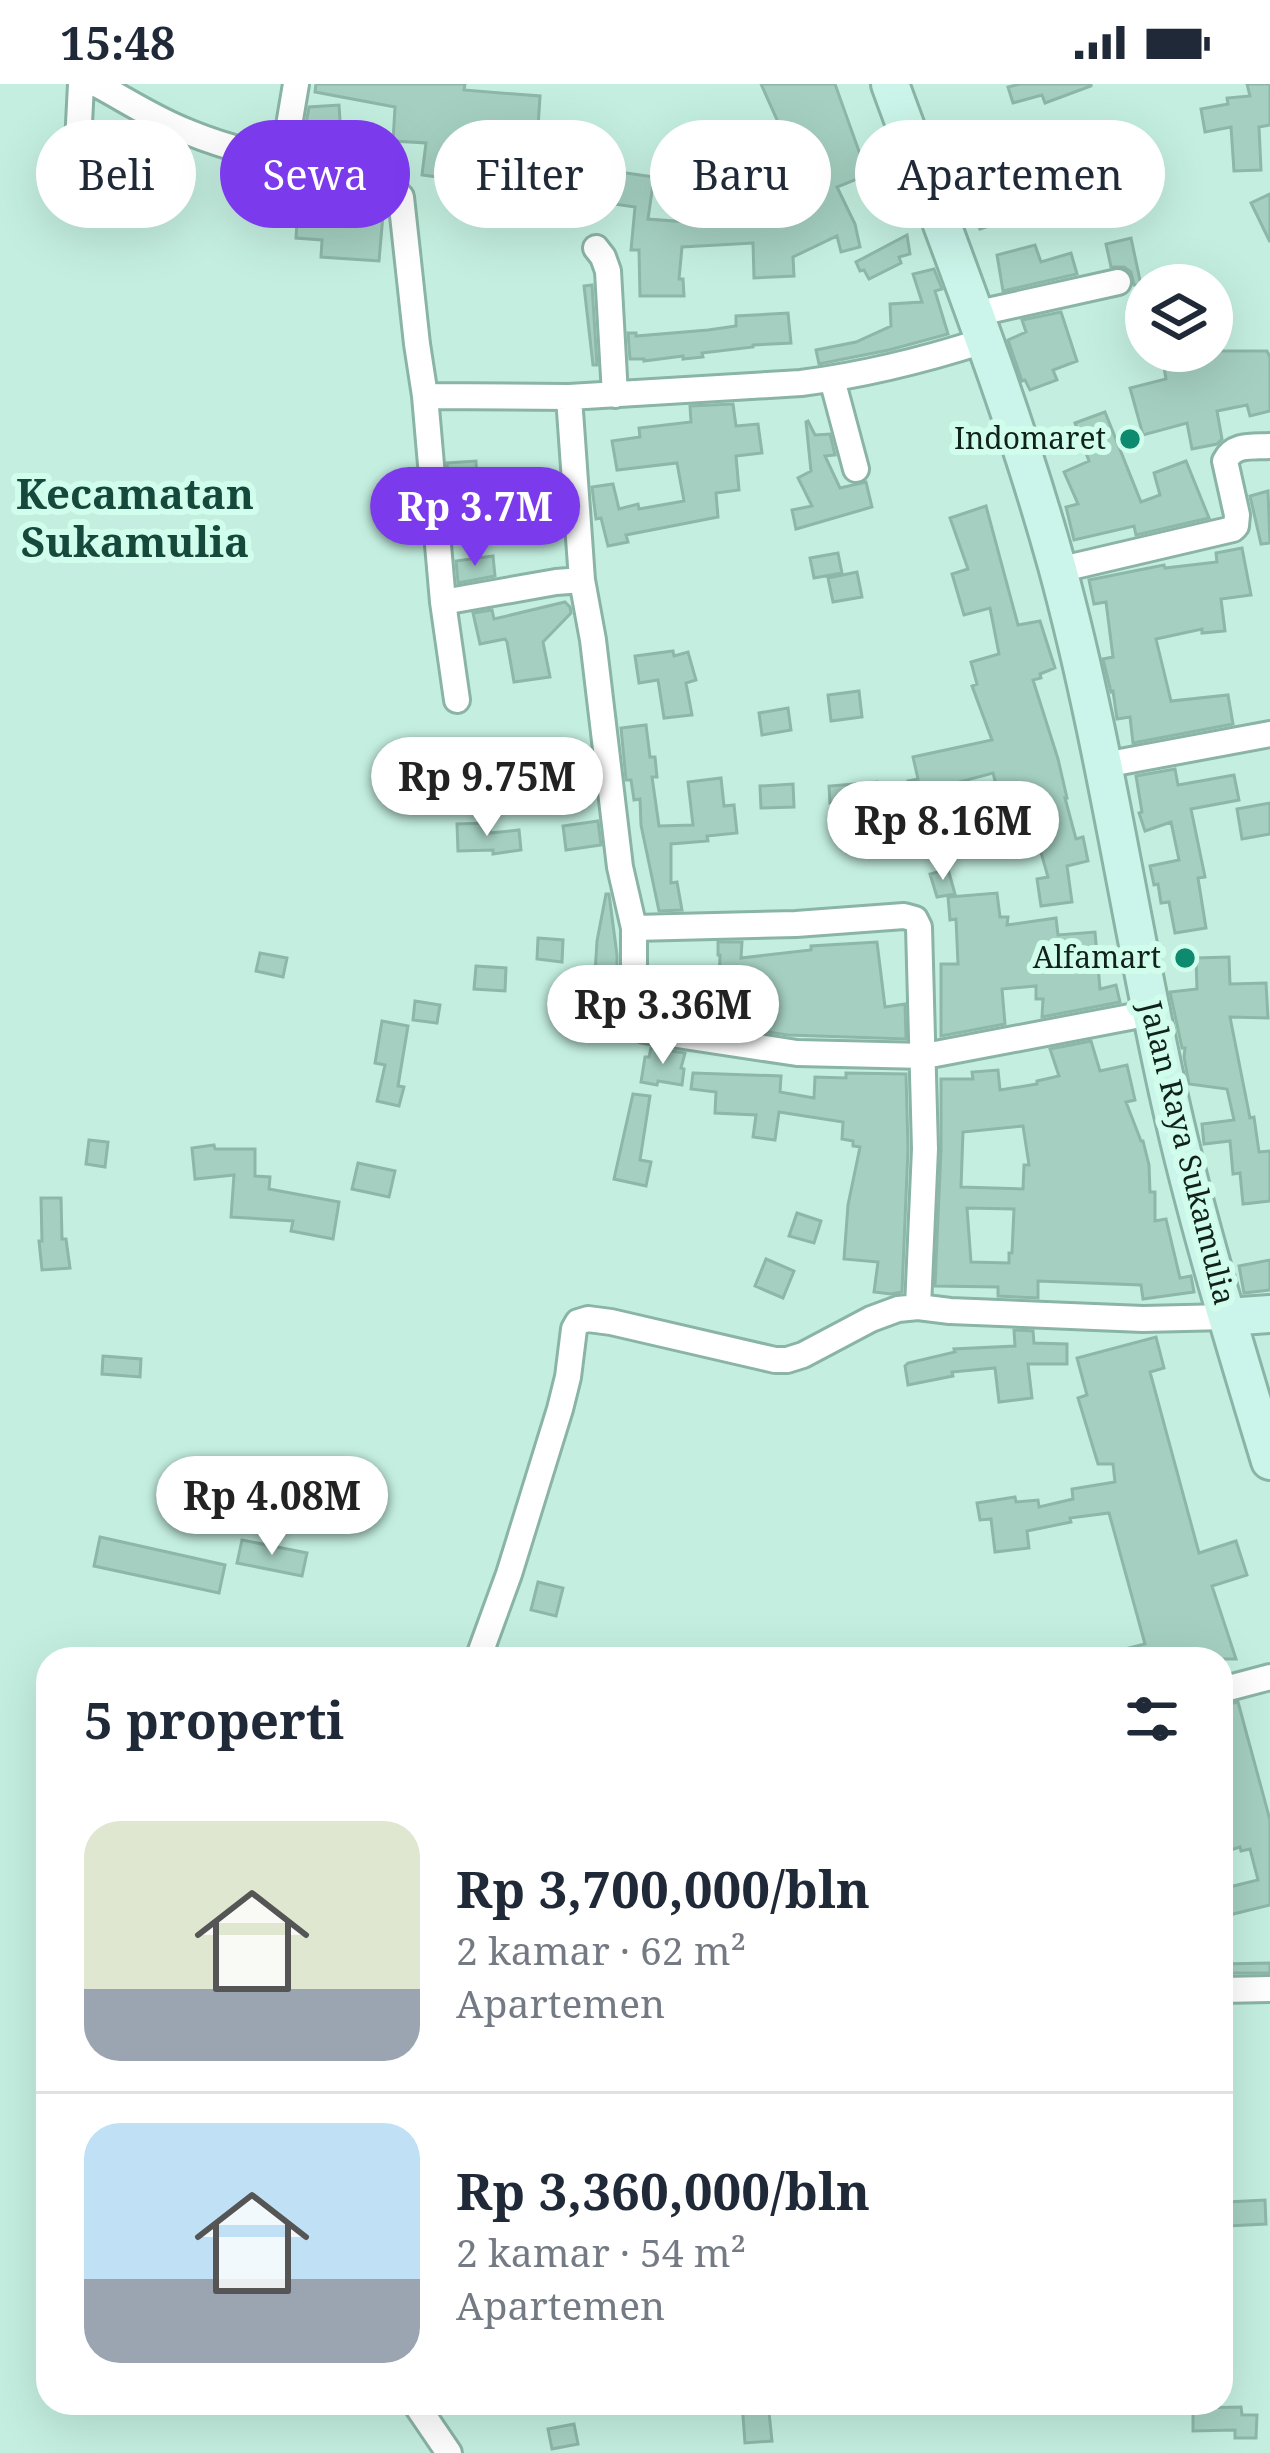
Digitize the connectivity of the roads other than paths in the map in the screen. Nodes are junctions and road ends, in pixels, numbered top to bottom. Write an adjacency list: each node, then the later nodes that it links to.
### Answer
1 (81, 84): 5 (street)
2 (96, 84): 7 (street)
3 (296, 84): 6 (street)
4 (890, 84): 11 (main road, Jalan Raya Sukamulia)
5 (79, 120)
6 (290, 120)
7 (220, 144)
8 (404, 228): 14 (street)
9 (596, 248): 13 (street)
10 (1118, 282): 11 (street)
11 (978, 327): 12 (street); 18 (main road, Jalan Raya Sukamulia)
12 (832, 379): 13 (street); 17 (street)
13 (615, 395): 15 (street)
14 (425, 396): 15 (street); 20 (street)
15 (569, 398): 19 (street)
16 (1270, 446): 18 (street)
17 (856, 469)
18 (1058, 569): 23 (main road, Jalan Raya Sukamulia)
19 (582, 580): 20 (street); 24 (street)
20 (443, 602): 21 (street)
21 (457, 700)
22 (1270, 734): 23 (street)
23 (1104, 765): 25 (main road, Jalan Raya Sukamulia)
24 (634, 928): 26 (street); 26 (street)
25 (1151, 1013): 26 (street); 29 (main road, Jalan Raya Sukamulia)
26 (925, 1056): 27 (street)
27 (918, 1307): 29 (street); 31 (street)
28 (1270, 1314): 29 (main road)
29 (1227, 1317): 30 (main road, Jalan Raya Sukamulia)
30 (1270, 1461)
31 (482, 1647)
32 (1270, 1677): 33 (street)
33 (1233, 1687)
34 (1270, 1989): 35 (street)
35 (1233, 1990)
36 (423, 2415): 37 (street)
37 (449, 2453)

